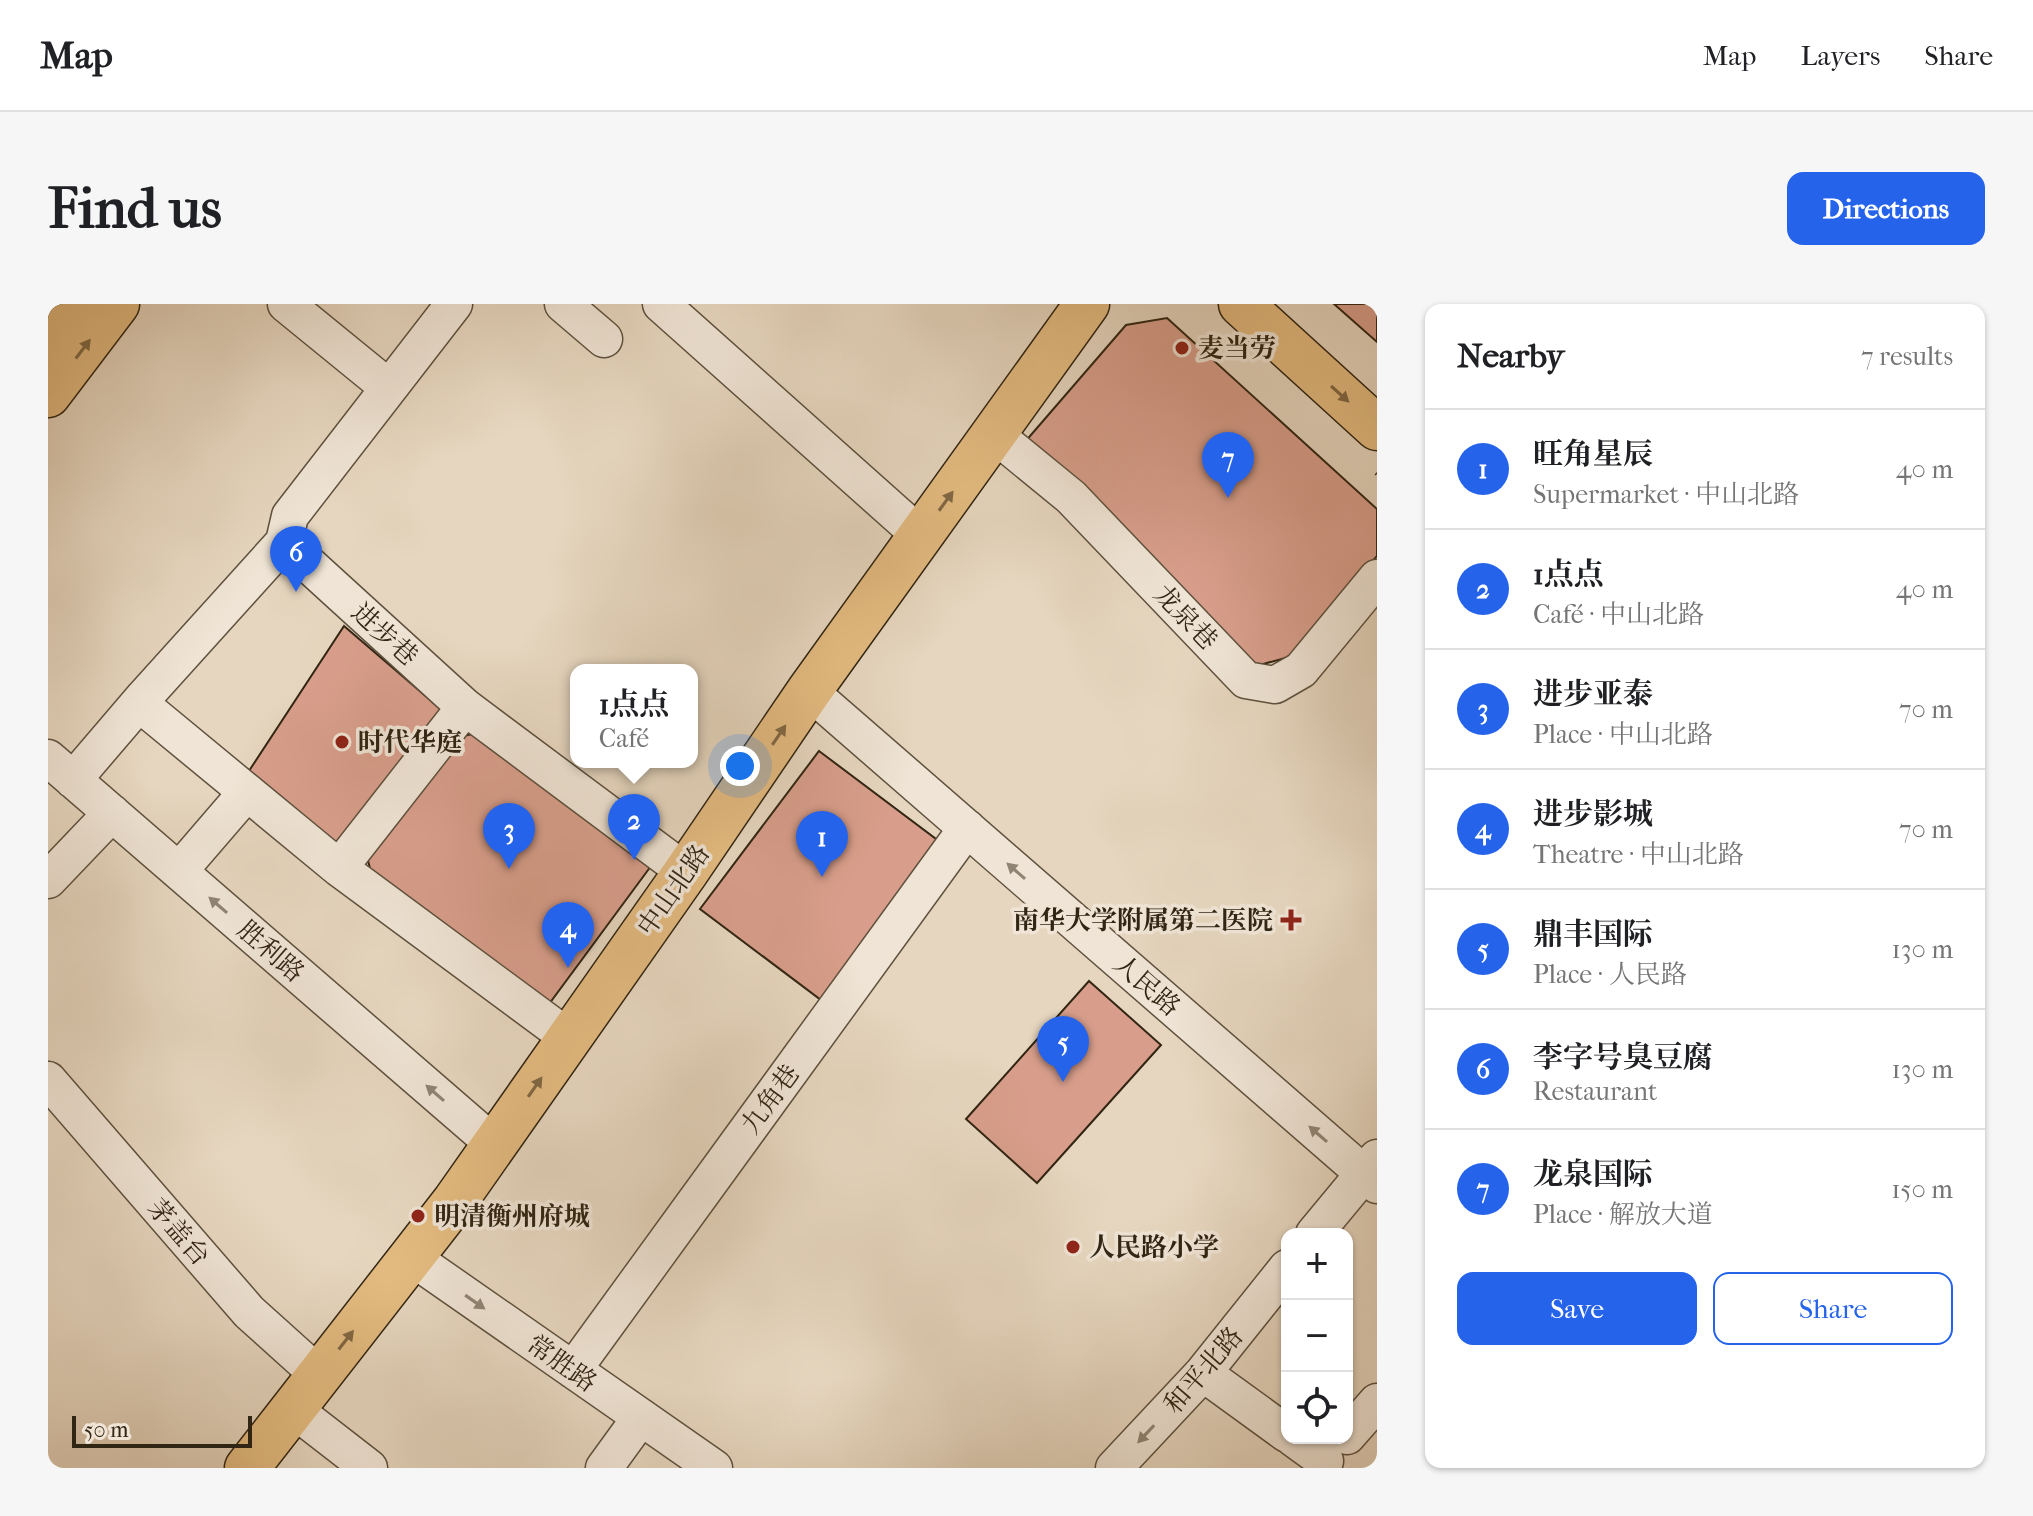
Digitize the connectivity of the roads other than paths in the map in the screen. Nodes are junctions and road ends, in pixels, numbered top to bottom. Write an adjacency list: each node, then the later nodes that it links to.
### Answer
1 (77, 304): 11 (main road)
2 (117, 304): 14 (main road, one-way to 2)
3 (286, 304): 12 (street)
4 (454, 304): 12 (street)
5 (563, 304): 10 (street)
6 (661, 304): 17 (street)
7 (1087, 304): 16 (main road, 中山北路)
8 (1241, 304): 15 (main road, one-way to 15)
9 (1281, 304): 13 (main road)
10 (604, 339)
11 (48, 341)
12 (389, 388): 18 (street)
13 (1377, 389)
14 (48, 395)
15 (1377, 428)
16 (994, 434): 17 (main road, 中山北路, one-way to 16); 19 (street, 龙泉巷)
17 (921, 536): 20 (main road, 中山北路)
18 (284, 542): 21 (street); 22 (street, 进步巷)
19 (1377, 578)
20 (809, 691): 26 (street, 人民路); 29 (main road, 中山北路, one-way to 20)
21 (139, 703): 23 (street); 24 (street)
22 (465, 707): 27 (street); 29 (street, 进步巷)
23 (61, 769): 25 (street, 胜利路)
24 (247, 792): 27 (street); 28 (street)
25 (112, 813): 28 (street, 胜利路); 30 (street)
26 (967, 828): 34 (street, 人民路, one-way to 26); 38 (street, 九角巷)
27 (339, 868): 31 (street)
28 (179, 871): 33 (street, 胜利路, one-way to 28)
29 (686, 872): 31 (main road, 中山北路)
30 (48, 880)
31 (569, 1038): 33 (main road, 中山北路, one-way to 31)
32 (48, 1080): 40 (street, 茅盖台)
33 (494, 1144): 36 (main road, 中山北路)
34 (1372, 1172): 35 (street)
35 (1320, 1228)
36 (411, 1257): 38 (street, 常胜路, one-way to 38); 40 (main road, 中山北路, one-way to 36)
37 (1281, 1276): 39 (street, 和平北路)
38 (573, 1370): 42 (street, 常胜路)
39 (1203, 1373): 43 (street); 50 (street, 和平北路, one-way to 50)
40 (306, 1392): 46 (main road, 中山北路); 47 (street, 茅盖台)
41 (1377, 1402): 45 (street)
42 (641, 1417): 48 (street); 49 (street, 常胜路)
43 (1281, 1430)
44 (1312, 1444): 45 (street)
45 (1335, 1451)
46 (247, 1468)
47 (369, 1468)
48 (604, 1468)
49 (714, 1468)
50 (1114, 1468)

